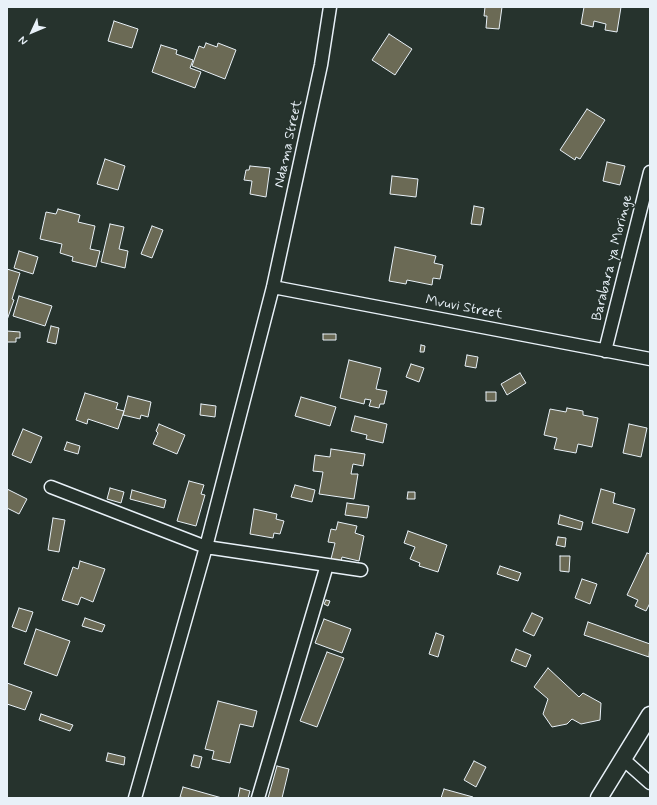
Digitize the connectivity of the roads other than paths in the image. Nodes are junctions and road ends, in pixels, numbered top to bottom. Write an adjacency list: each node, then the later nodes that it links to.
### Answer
1 (330, 7): 3 (street, Ndama Street)
2 (650, 172): 4 (street, Barabara ya Moringe)
3 (273, 287): 4 (street, Mvuvi Street); 7 (street, Ndama Street)
4 (605, 351): 5 (street, Mvuvi Street)
5 (650, 359)
6 (51, 487): 7 (street)
7 (206, 547): 8 (street); 13 (street, Ndama Street)
8 (327, 565): 9 (street); 14 (street)
9 (361, 570)
10 (650, 716): 11 (street)
11 (623, 759): 12 (street); 15 (street)
12 (650, 783)
13 (135, 798)
14 (258, 798)
15 (599, 798)

